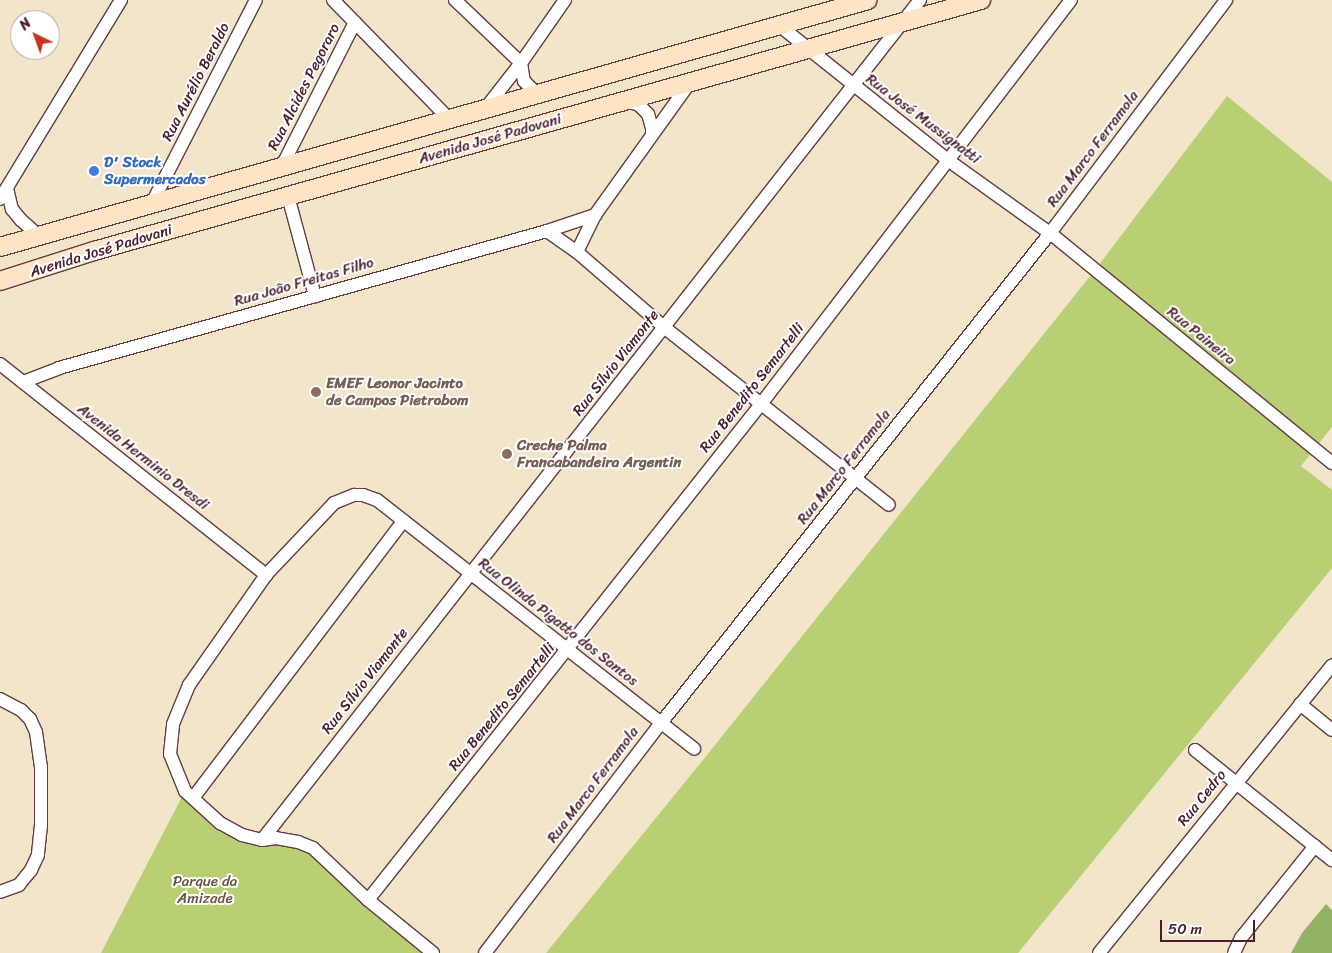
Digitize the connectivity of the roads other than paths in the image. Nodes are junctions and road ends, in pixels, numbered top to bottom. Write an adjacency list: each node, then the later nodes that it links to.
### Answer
1 (121, 0): 25 (street)
2 (256, 0): 27 (street, Rua Aurélio Beraldo)
3 (333, 0): 11 (street)
4 (455, 0): 15 (street)
5 (565, 0): 15 (street)
6 (868, 0): 13 (street, Avenida José Padovani)
7 (920, 0): 12 (street, Rua Sílvio Viamonte)
8 (981, 0): 12 (street, Avenida José Padovani)
9 (1226, 0): 30 (street, Rua Marco Ferramola)
10 (1066, 3): 23 (street, Rua Benedito Semartelli)
11 (354, 22): 21 (street); 24 (street, Rua Alcides Pegoraro)
12 (902, 23): 14 (street, Avenida José Padovani); 17 (street, Rua Sílvio Viamonte)
13 (780, 26): 14 (street, Rua José Mussignatti); 18 (street, Avenida José Padovani)
14 (812, 50): 16 (street, Avenida José Padovani); 17 (street, Rua José Mussignatti)
15 (521, 63): 18 (street); 20 (street)
16 (688, 85): 19 (street, Avenida José Padovani); 22 (street)
17 (853, 86): 23 (street, Rua José Mussignatti); 36 (street, Rua Sílvio Viamonte)
18 (537, 94): 20 (street, Avenida José Padovani)
19 (627, 101): 22 (street); 26 (street, Avenida José Padovani)
20 (485, 109): 21 (street, Avenida José Padovani)
21 (449, 119): 24 (street, Avenida José Padovani)
22 (652, 135): 28 (street)
23 (948, 160): 30 (street, Rua José Mussignatti); 39 (street, Rua Benedito Semartelli)
24 (282, 166): 27 (street, Avenida José Padovani)
25 (4, 194): 31 (street)
26 (288, 196): 34 (street, Avenida José Padovani); 35 (street)
27 (150, 205): 31 (street, Avenida José Padovani)
28 (595, 215): 29 (street, Rua João Freitas Filho); 33 (street)
29 (547, 231): 33 (street); 35 (street, Rua João Freitas Filho)
30 (1050, 233): 40 (street, Rua Paineira); 41 (street, Rua Marco Ferramola)
31 (39, 236): 32 (street, Avenida José Padovani)
32 (0, 247)
33 (576, 252): 36 (street)
34 (0, 281)
35 (315, 296): 38 (street, Rua João Freitas Filho)
36 (665, 328): 39 (street); 44 (street, Rua Sílvio Viamonte)
37 (0, 364): 38 (street, Avenida Herminio Dresdi)
38 (23, 382): 45 (street, Avenida Herminio Dresdi)
39 (761, 404): 41 (street); 46 (street, Rua Benedito Semartelli)
40 (1332, 463)
41 (856, 478): 42 (street); 50 (street, Rua Marco Ferramola)
42 (889, 505)
43 (403, 522): 44 (street, Rua Olinda Pigatto dos Santos); 45 (street, Rua Olinda Pigatto dos Santos); 55 (street)
44 (470, 574): 46 (street, Rua Olinda Pigatto dos Santos); 56 (street, Rua Sílvio Viamonte)
45 (266, 575): 55 (street, Rua Olinda Pigatto dos Santos)
46 (568, 650): 50 (street, Rua Olinda Pigatto dos Santos); 60 (street, Rua Benedito Semartelli)
47 (1332, 665): 49 (street, Rua Cedro)
48 (0, 699): 59 (street)
49 (1300, 704): 51 (street); 54 (street, Rua Cedro)
50 (661, 723): 52 (street, Rua Olinda Pigatto dos Santos); 62 (street, Rua Marco Ferramola)
51 (1332, 730)
52 (694, 749)
53 (1195, 750): 54 (street)
54 (1235, 783): 57 (street); 63 (street, Rua Cedro)
55 (189, 795): 56 (street)
56 (262, 840): 60 (street)
57 (1315, 846): 58 (street); 64 (street)
58 (1332, 860)
59 (0, 892)
60 (368, 900): 61 (street)
61 (433, 953)
62 (485, 953)
63 (1099, 953)
64 (1234, 953)

